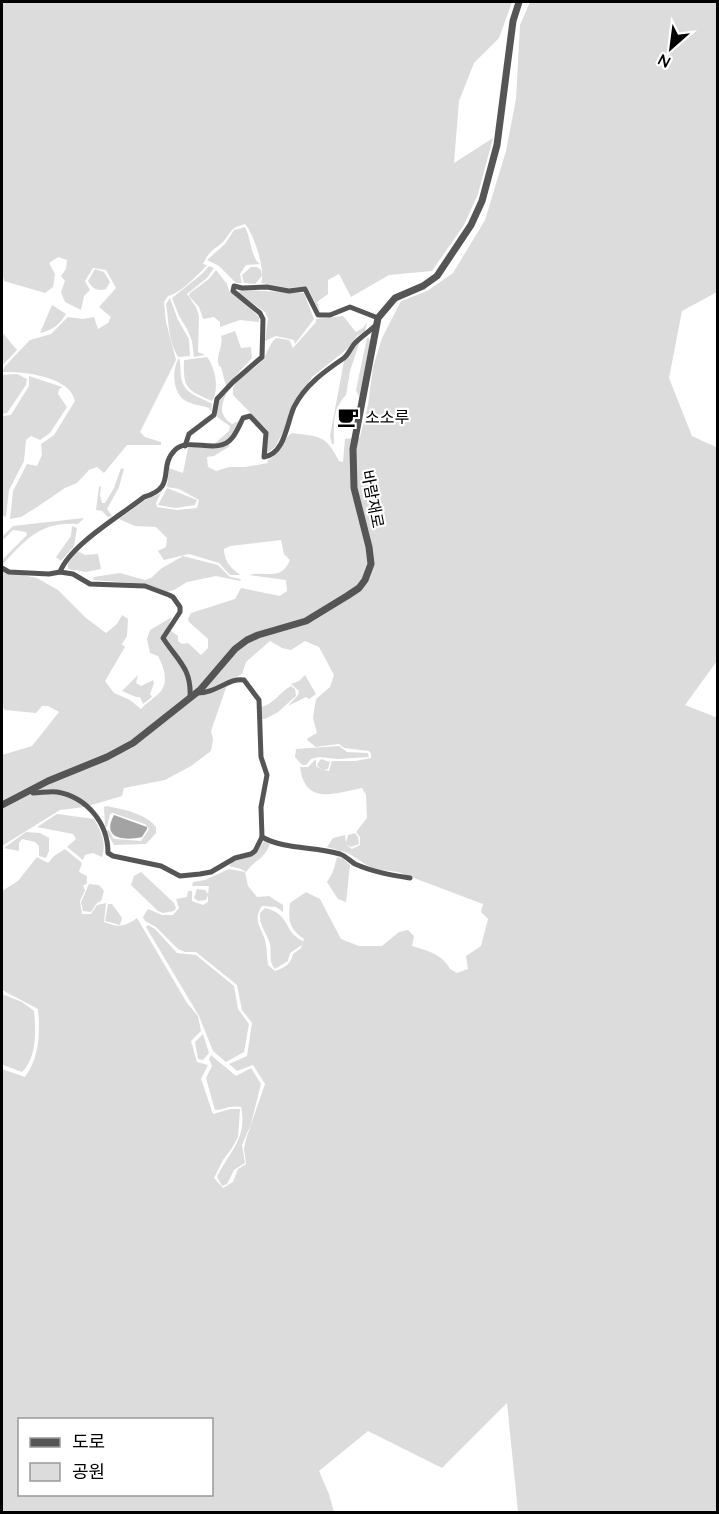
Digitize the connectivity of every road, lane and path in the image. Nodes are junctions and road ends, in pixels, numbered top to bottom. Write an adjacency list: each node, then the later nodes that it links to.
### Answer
1 (519, 2): 2 (street)
2 (378, 321): 3 (street); 3 (street); 6 (street, 바람재로)
3 (185, 446): 5 (street)
4 (2, 568): 5 (street)
5 (60, 572): 6 (street)
6 (193, 696): 7 (street, 바람재로); 9 (street)
7 (31, 790): 8 (street, 바람재로); 9 (street)
8 (2, 804)
9 (262, 837): 10 (street)
10 (410, 878)

